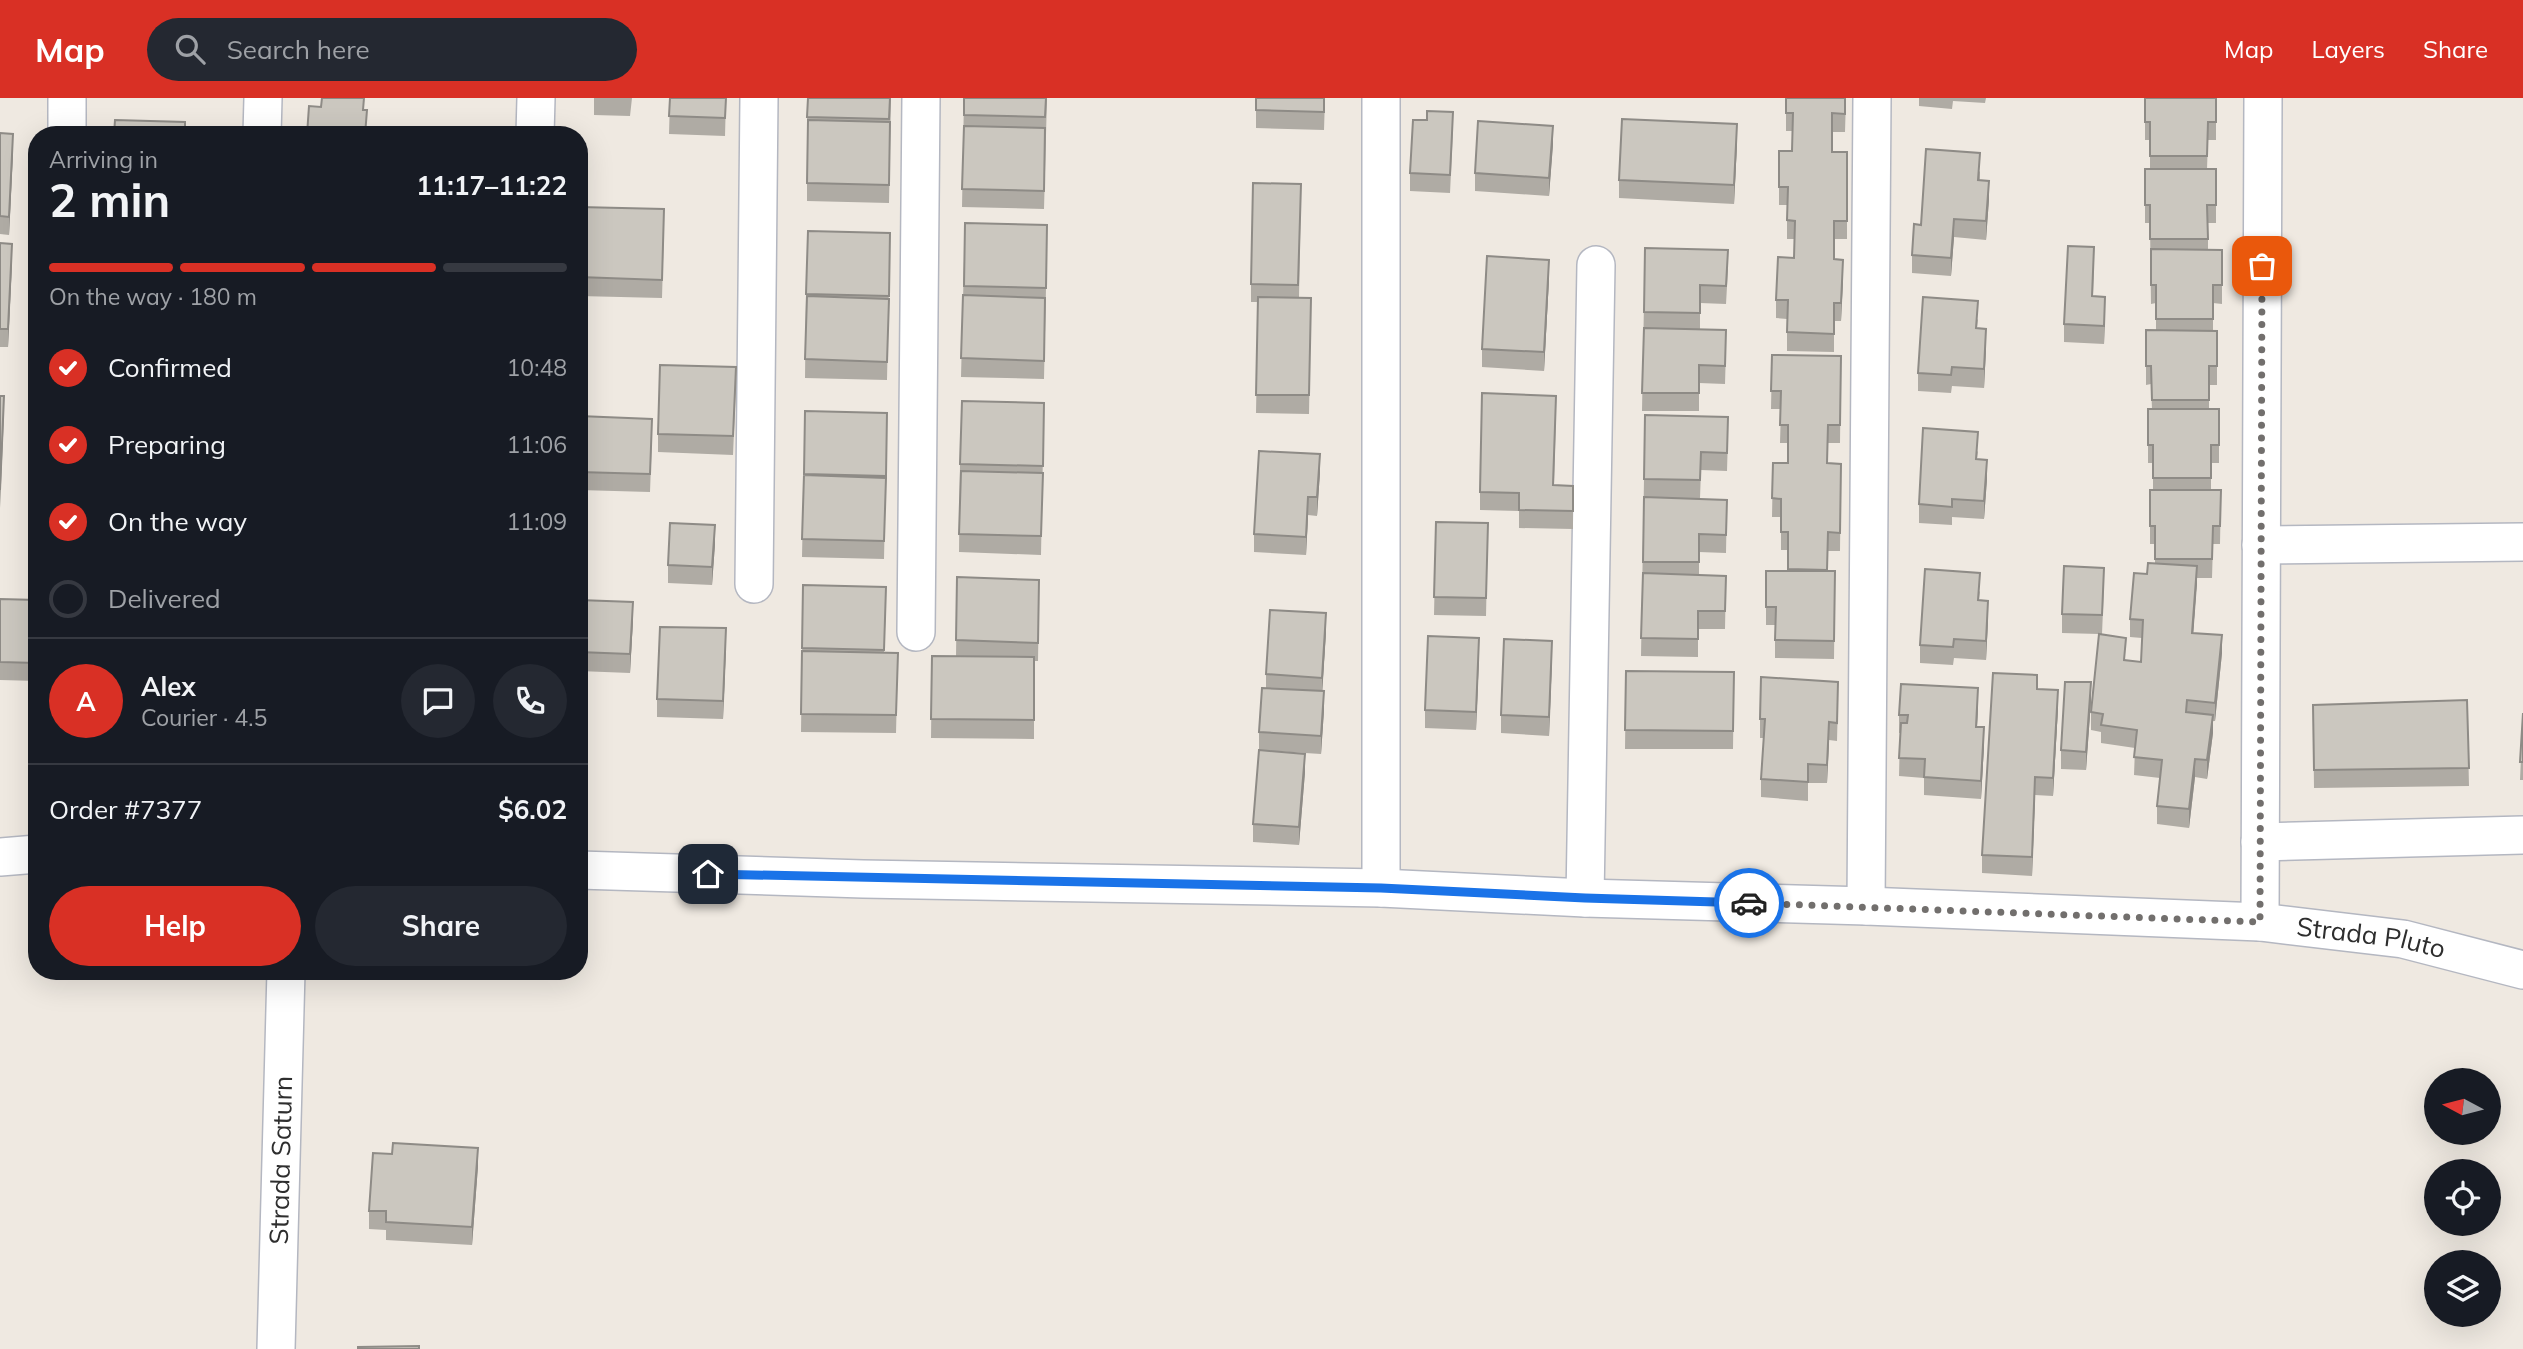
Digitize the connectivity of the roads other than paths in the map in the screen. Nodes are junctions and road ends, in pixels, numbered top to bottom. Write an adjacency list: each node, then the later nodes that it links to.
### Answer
1 (67, 98): 9 (street)
2 (263, 98): 10 (street)
3 (536, 98): 11 (street)
4 (759, 98): 15 (street)
5 (920, 98): 16 (street)
6 (1381, 98): 22 (street)
7 (1872, 98): 24 (street)
8 (2263, 98): 14 (street)
9 (67, 126)
10 (262, 126)
11 (535, 126)
12 (1596, 265): 23 (street)
13 (2523, 542): 14 (street)
14 (2261, 545): 18 (street)
15 (754, 584)
16 (916, 632)
17 (2523, 835): 18 (street)
18 (2260, 842): 25 (street)
19 (28, 855): 20 (street)
20 (0, 857)
21 (588, 870): 22 (street, Strada Pluto)
22 (1381, 888): 23 (street, Strada Pluto)
23 (1585, 898): 24 (street, Strada Pluto)
24 (1866, 906): 25 (street, Strada Pluto)
25 (2260, 922): 26 (street, Strada Pluto)
26 (2523, 970)
27 (286, 980): 28 (street, Strada Saturn)
28 (276, 1349)

